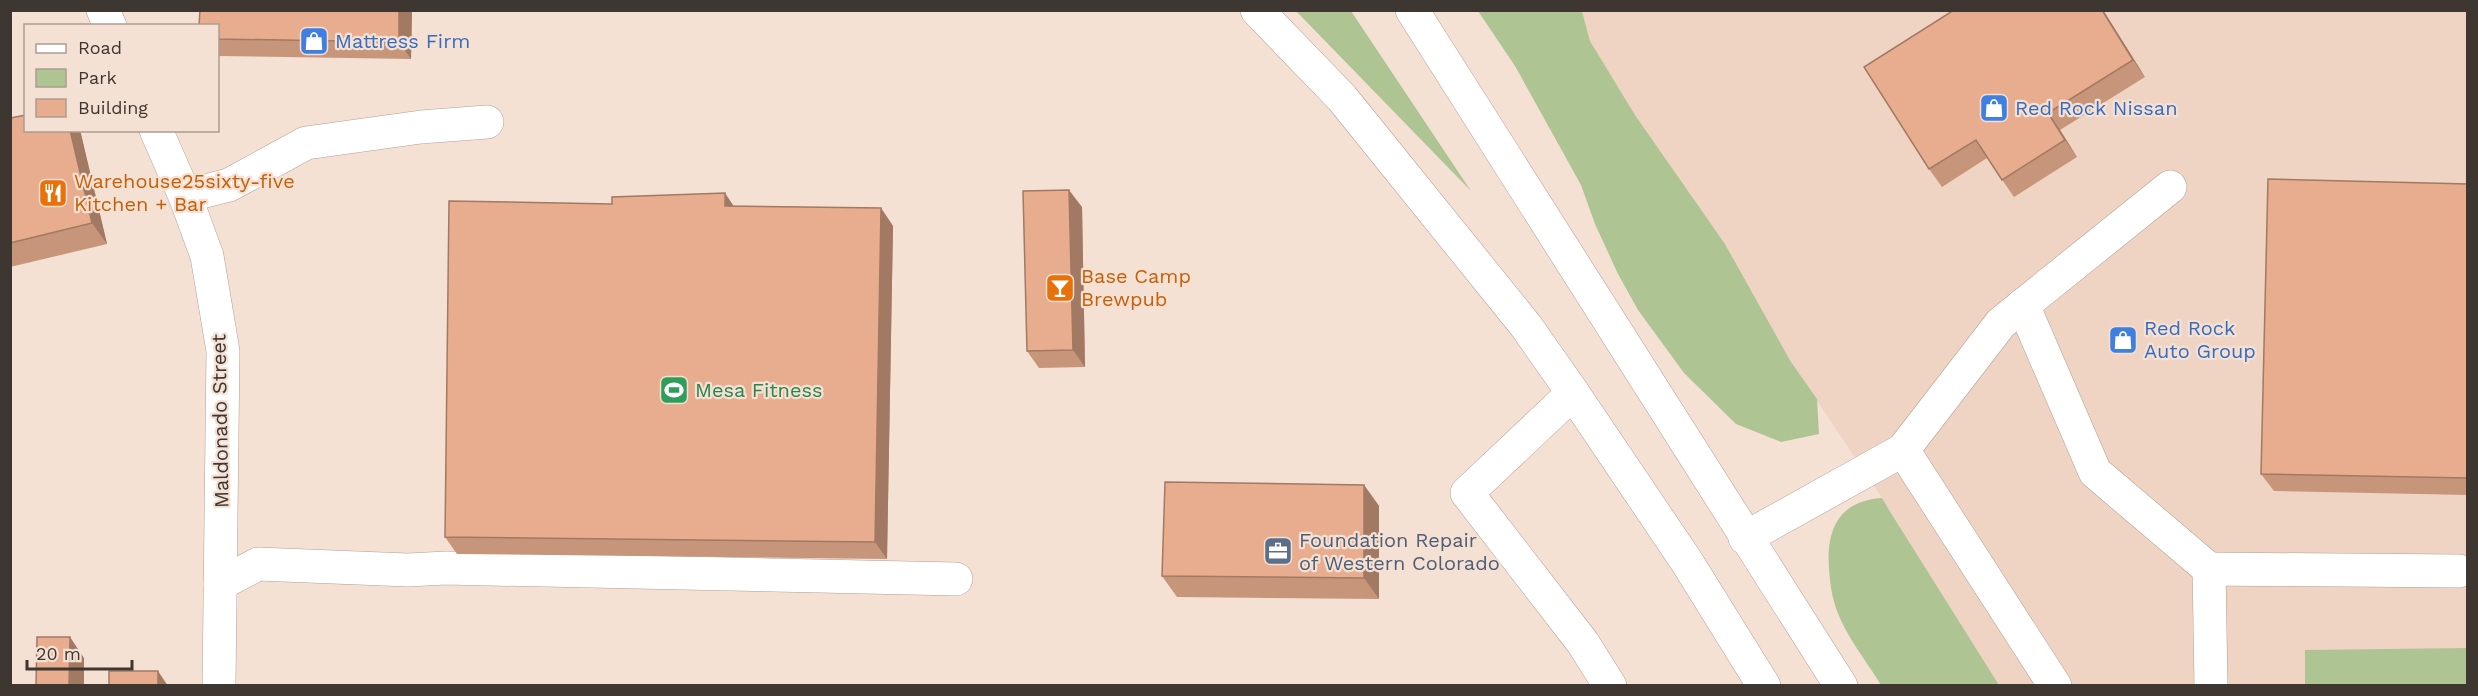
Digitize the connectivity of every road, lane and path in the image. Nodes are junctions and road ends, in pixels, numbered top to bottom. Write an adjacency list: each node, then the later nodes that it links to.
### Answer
1 (103, 10): 4 (main road)
2 (1257, 10): 10 (main road)
3 (1412, 10): 12 (main road)
4 (109, 24)
5 (486, 122): 8 (main road)
6 (157, 132): 8 (main road, Maldonado Street)
7 (2170, 187): 9 (main road)
8 (185, 196): 16 (main road, Maldonado Street)
9 (2023, 305): 11 (main road); 13 (main road)
10 (1573, 393): 18 (main road); 19 (main road)
11 (1903, 450): 12 (main road); 21 (main road)
12 (1745, 538): 20 (main road)
13 (2210, 569): 14 (main road); 22 (main road)
14 (2459, 571)
15 (956, 579): 16 (main road)
16 (220, 584): 17 (main road, Maldonado Street)
17 (219, 686)
18 (1610, 686)
19 (1764, 686)
20 (1841, 686)
21 (2055, 686)
22 (2211, 686)

